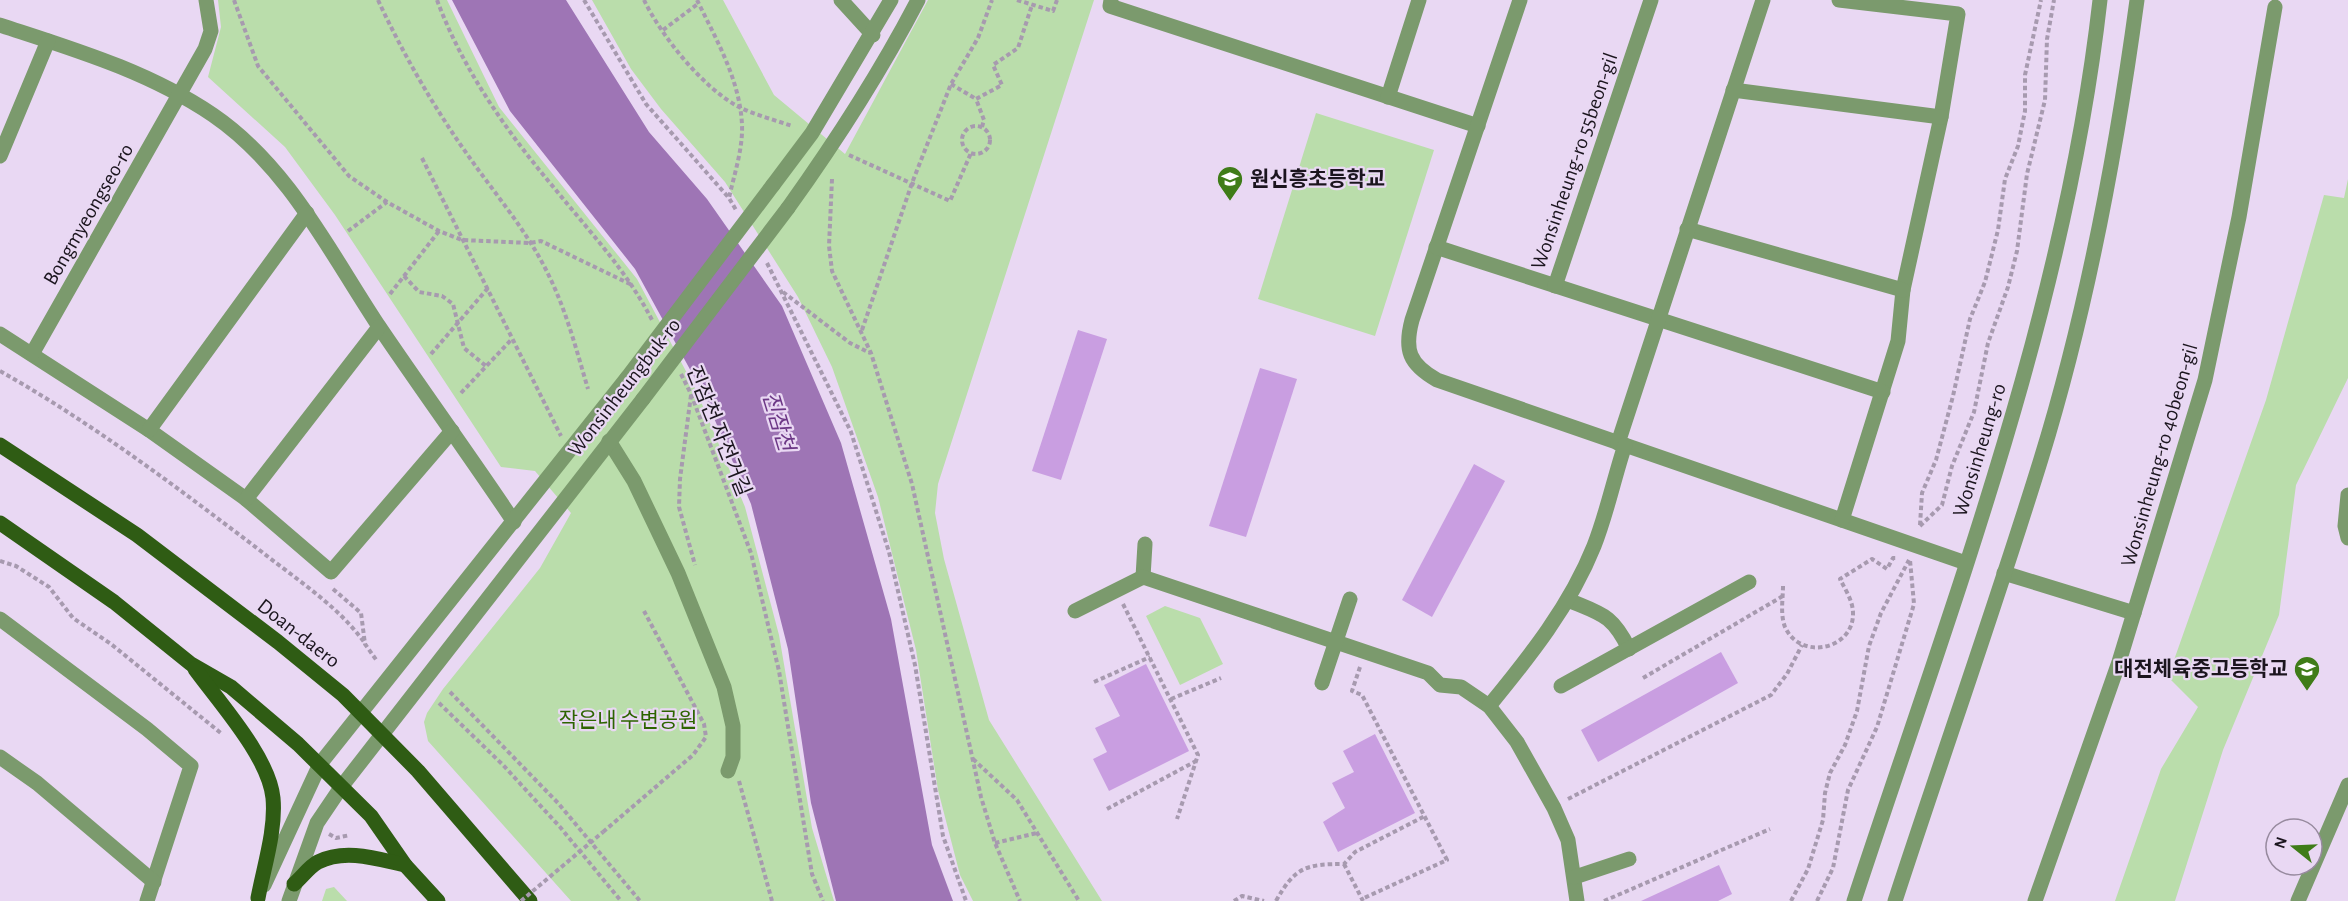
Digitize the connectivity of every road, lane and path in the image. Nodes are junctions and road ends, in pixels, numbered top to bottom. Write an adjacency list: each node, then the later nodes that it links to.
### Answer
1 (206, 0): 32 (street, Bongmyeongseo-ro)
2 (234, 0): 47 (path)
3 (378, 0): 54 (path)
4 (437, 0): 59 (path)
5 (584, 0): 46 (path)
6 (644, 0): 27 (path)
7 (842, 0): 28 (street)
8 (891, 0): 28 (street, Wonsinheungbuk-ro)
9 (918, 0): 84 (street, Wonsinheungbuk-ro, bridge)
10 (992, 0): 30 (path)
11 (1017, 0): 24 (path)
12 (1057, 0): 24 (path)
13 (1419, 0): 33 (street)
14 (1520, 0): 38 (street)
15 (1651, 0): 58 (street, Wonsinheung-ro 55beon-gil)
16 (1763, 0): 31 (street)
17 (1839, 0): 36 (street)
18 (2041, 0): 19 (path)
19 (2054, 0)
20 (2100, 0): 96 (street, Wonsinheung-ro)
21 (2137, 0): 97 (street)
22 (698, 2): 27 (path); 35 (path)
23 (1110, 3): 33 (street)
24 (1032, 5): 34 (path)
25 (2275, 7): 109 (street, Wonsinheung-ro 40beon-gil)
26 (0, 26): 29 (street)
27 (663, 30): 35 (path)
28 (873, 34): 90 (street, Wonsinheungbuk-ro, bridge)
29 (48, 41): 32 (street); 42 (street)
30 (951, 84): 34 (path); 45 (path)
31 (1733, 90): 36 (street); 50 (street)
32 (180, 95): 48 (street); 72 (street, Bongmyeongseo-ro)
33 (1388, 97): 38 (street)
34 (976, 99): 39 (path)
35 (739, 107): 37 (path); 46 (path)
36 (1941, 117): 61 (street)
37 (792, 126)
38 (1478, 126): 55 (street)
39 (982, 127): 40 (path); 40 (path)
40 (971, 153): 45 (path)
41 (849, 155): 45 (path)
42 (0, 156)
43 (422, 158): 53 (path)
44 (832, 179): 68 (path)
45 (912, 183): 68 (path)
46 (729, 198): 49 (path)
47 (387, 202): 51 (path); 52 (path)
48 (307, 213): 67 (street); 81 (street)
49 (741, 219)
50 (1687, 230): 61 (street); 64 (street)
51 (348, 231)
52 (439, 231): 53 (path); 57 (path)
53 (462, 240): 54 (path); 60 (path)
54 (530, 243): 59 (path); 77 (path)
55 (1436, 247): 58 (street, Wonsinheung-ro 55beon-gil); 85 (street)
56 (765, 260): 62 (path)
57 (404, 276): 63 (path); 65 (path)
58 (1555, 286): 64 (street)
59 (636, 287): 66 (path)
60 (488, 288): 65 (path); 70 (path)
61 (1903, 290): 78 (street)
62 (783, 291): 71 (path); 162 (path)
63 (390, 294)
64 (1658, 319): 78 (street); 85 (street)
65 (459, 322): 73 (path); 75 (path)
66 (656, 326)
67 (380, 327): 82 (street); 88 (street)
68 (862, 331): 71 (path)
69 (0, 334): 72 (street)
70 (511, 340): 75 (path); 83 (path)
71 (871, 353): 132 (path)
72 (32, 354): 81 (street)
73 (431, 354)
74 (676, 365): 80 (path, 진잠천 자전거길)
75 (486, 366): 79 (path)
76 (0, 371): 112 (path)
77 (588, 389)
78 (1883, 392): 89 (street)
79 (460, 393)
80 (691, 394): 98 (path); 161 (path, 진잠천 자전거길)
81 (149, 430): 88 (street)
82 (452, 430): 90 (street); 100 (street)
83 (563, 439)
84 (609, 441): 129 (street, Wonsinheungbuk-ro); 135 (street)
85 (1622, 444): 89 (street); 105 (street)
86 (0, 445): 128 (main road, Doan-daero)
87 (2348, 495): 92 (street)
88 (246, 499): 100 (street)
89 (1842, 520): 96 (street)
90 (514, 522): 128 (street, Wonsinheungbuk-ro)
91 (0, 523): 117 (main road)
92 (2348, 538)
93 (1145, 544): 99 (street)
94 (1910, 559): 113 (path); 170 (path); 171 (path)
95 (0, 561): 130 (path)
96 (1966, 563): 172 (street, Wonsinheung-ro)
97 (2004, 573): 109 (street); 173 (street)
98 (698, 576)
99 (1143, 577): 108 (street); 111 (street)
100 (331, 579): 112 (path)
101 (1749, 582): 114 (street)
102 (1783, 586): 103 (path)
103 (1783, 596): 113 (path); 120 (path)
104 (1350, 598): 111 (street)
105 (1568, 600): 114 (street); 127 (street)
106 (1122, 602): 115 (path)
107 (644, 611): 156 (path, bridge)
108 (1075, 611)
109 (2134, 613): 174 (street, Wonsinheung-ro 40beon-gil)
110 (0, 619): 149 (street)
111 (1335, 641): 122 (street); 127 (street)
112 (365, 644): 116 (path)
113 (1802, 645): 138 (path)
114 (1629, 649): 123 (street)
115 (1150, 657): 121 (path); 125 (path)
116 (377, 661)
117 (191, 664): 134 (main road); 151 (main road)
118 (1360, 666): 140 (path)
119 (1221, 678): 125 (path)
120 (1643, 678)
121 (1094, 682)
122 (1322, 683)
123 (1561, 687)
124 (450, 692): 159 (path)
125 (1171, 699): 133 (path)
126 (439, 703): 158 (path)
127 (1489, 706): 148 (street)
128 (360, 711): 129 (main road, Doan-daero); 134 (street, Wonsinheungbuk-ro)
129 (383, 733): 137 (street, Wonsinheungbuk-ro); 157 (main road, Doan-daero)
130 (229, 740)
131 (0, 757): 149 (street)
132 (972, 758): 143 (path); 144 (path)
133 (1196, 761): 139 (path); 141 (path)
134 (320, 764): 137 (main road); 151 (street, Wonsinheungbuk-ro)
135 (730, 764): 160 (path)
136 (2348, 784): 175 (street)
137 (342, 786): 147 (main road); 150 (street, Wonsinheungbuk-ro)
138 (1568, 799)
139 (1107, 809)
140 (1425, 816): 146 (path); 152 (path)
141 (1177, 819)
142 (1770, 829): 169 (path)
143 (1037, 833): 144 (path); 164 (path)
144 (995, 843): 163 (path)
145 (1629, 859): 148 (street)
146 (1344, 864): 152 (path); 167 (path)
147 (405, 865): 150 (main road); 155 (main road)
148 (1575, 877): 168 (street)
149 (153, 882): 153 (street)
150 (294, 884): 154 (street, Wonsinheungbuk-ro)
151 (258, 899)
152 (1363, 900)
153 (147, 901)
154 (289, 901)
155 (438, 901)
156 (521, 901)
157 (530, 901)
158 (621, 901)
159 (640, 901)
160 (772, 901)
161 (823, 901)
162 (966, 901)
163 (1020, 901)
164 (1079, 901)
165 (1234, 901): 166 (path)
166 (1263, 901)
167 (1276, 901)
168 (1577, 901)
169 (1604, 901)
170 (1791, 901)
171 (1817, 901)
172 (1854, 901)
173 (1895, 901)
174 (2035, 901)
175 (2298, 901)

